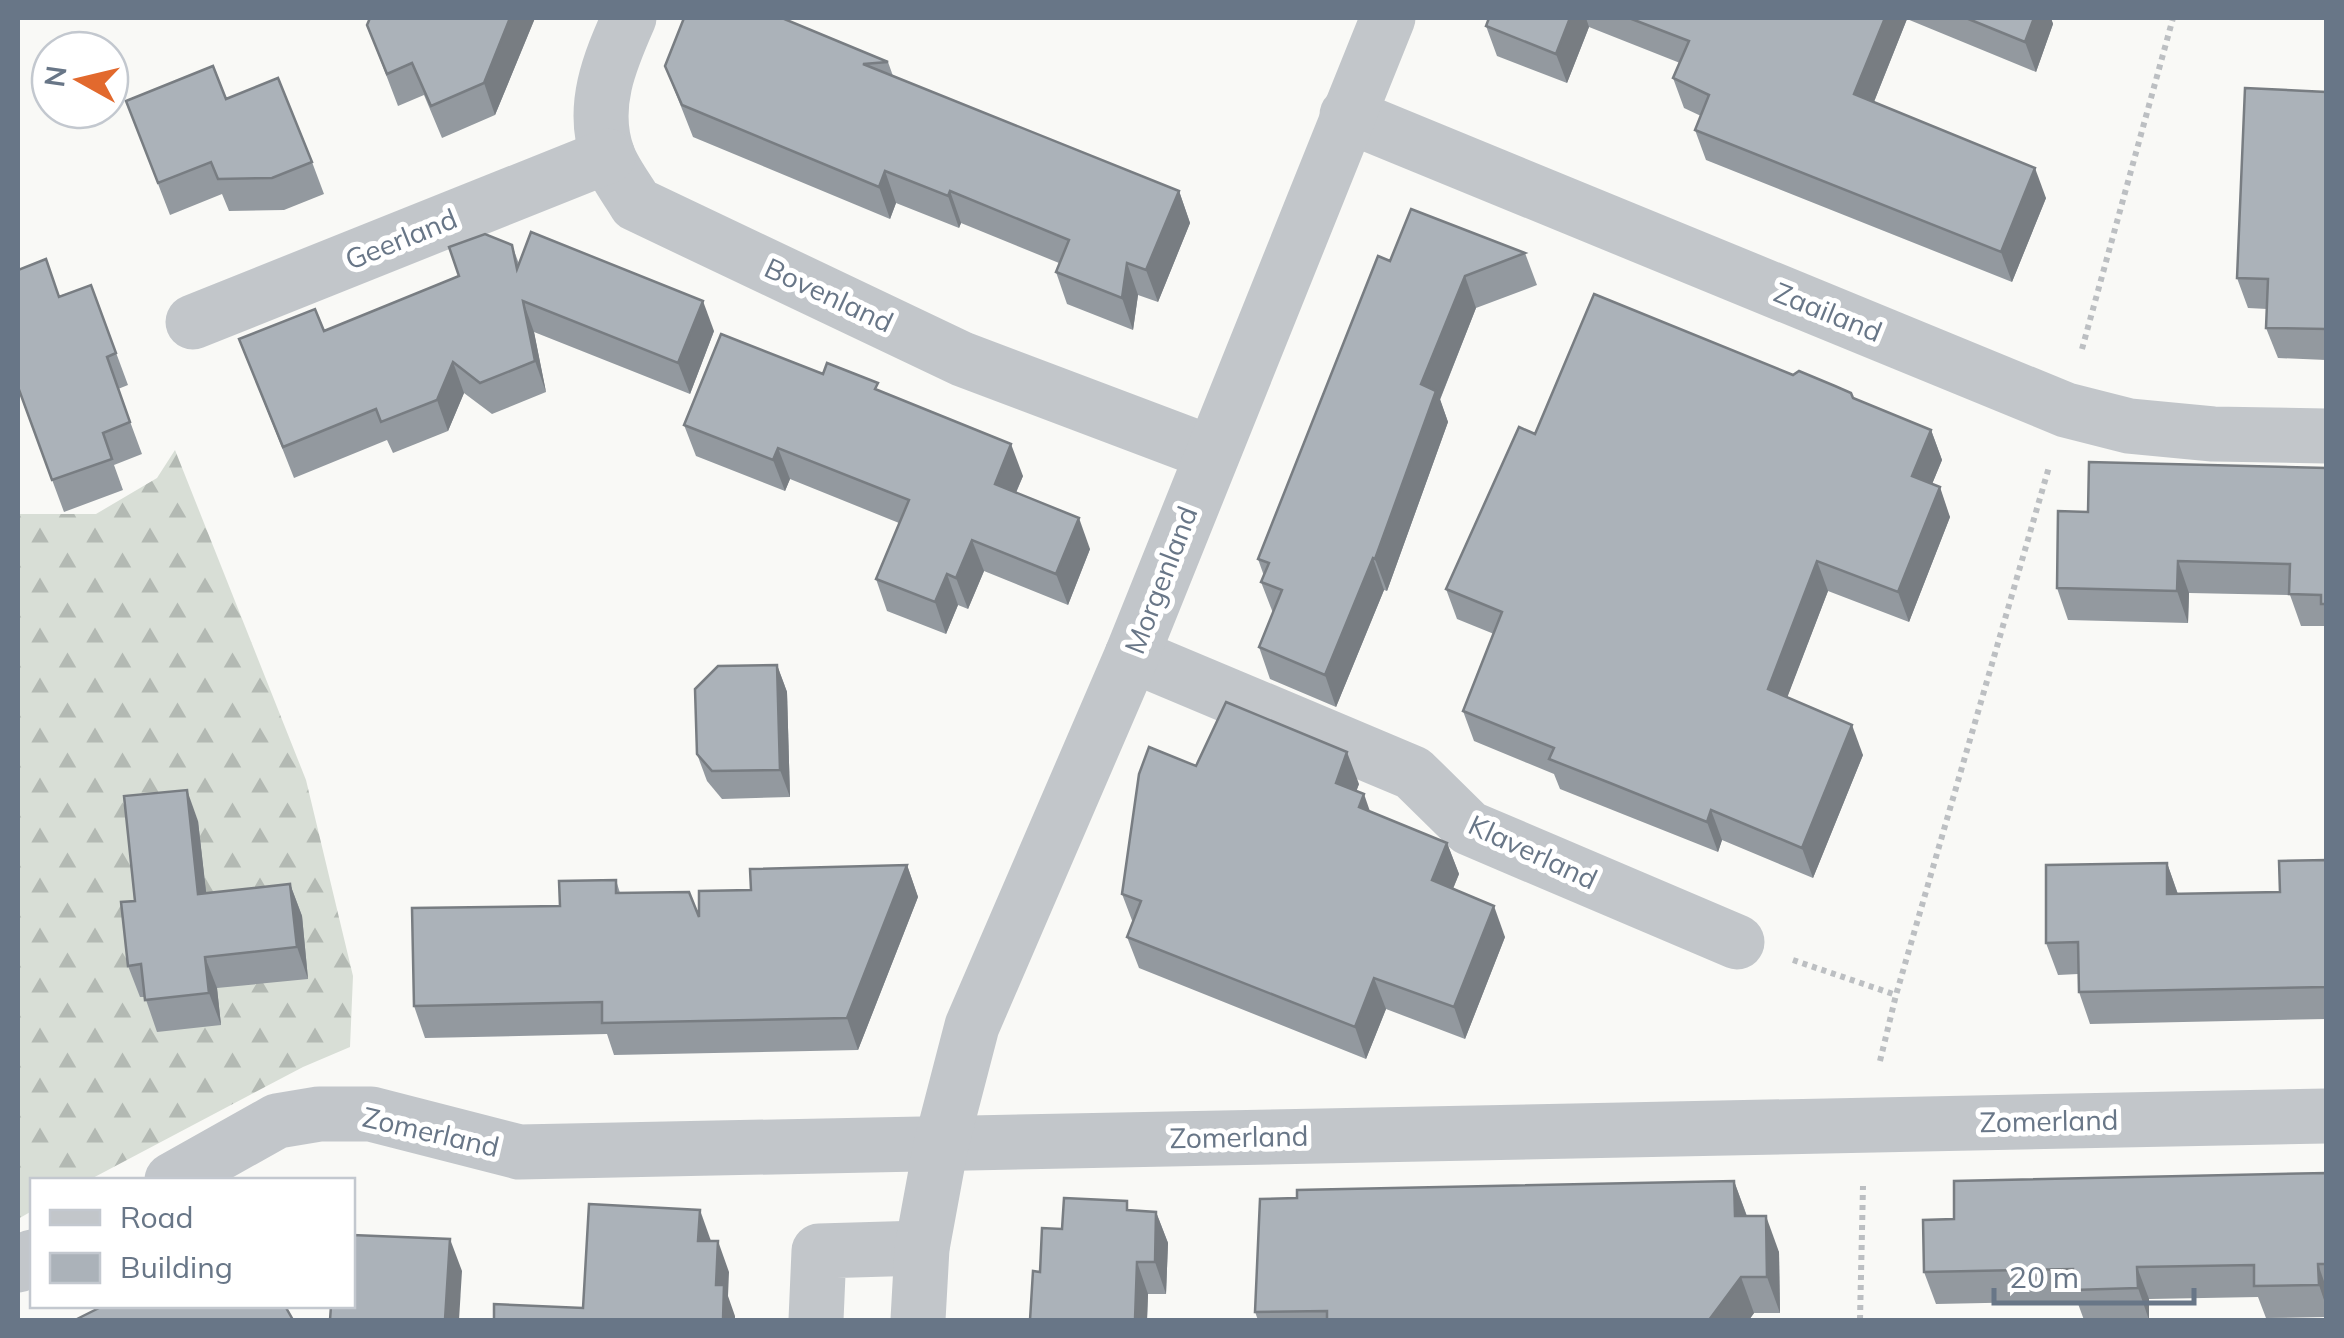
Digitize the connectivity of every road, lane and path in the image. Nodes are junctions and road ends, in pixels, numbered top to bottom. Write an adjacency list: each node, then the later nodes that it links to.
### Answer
1 (630, 18): 5 (street, Bovenland)
2 (1388, 18): 4 (street, Morgenland)
3 (2172, 18): 7 (path)
4 (1346, 115): 7 (street, Zaailand); 9 (street, Morgenland)
5 (608, 156): 6 (street, Geerland); 9 (street, Bovenland)
6 (193, 322)
7 (2066, 410): 8 (street, Zaailand); 12 (path)
8 (2326, 436)
9 (1211, 453): 10 (street, Morgenland)
10 (1132, 656): 11 (street, Klaverland); 15 (street, Morgenland)
11 (1737, 942): 12 (path)
12 (1896, 995): 14 (path)
13 (2326, 1116): 14 (street, Zomerland)
14 (1864, 1125): 15 (street, Zomerland); 20 (path)
15 (941, 1144): 16 (street, Zomerland); 17 (street, Morgenland)
16 (176, 1178)
17 (922, 1248): 18 (street); 19 (street, Morgenland)
18 (816, 1320)
19 (918, 1320)
20 (1860, 1320)

